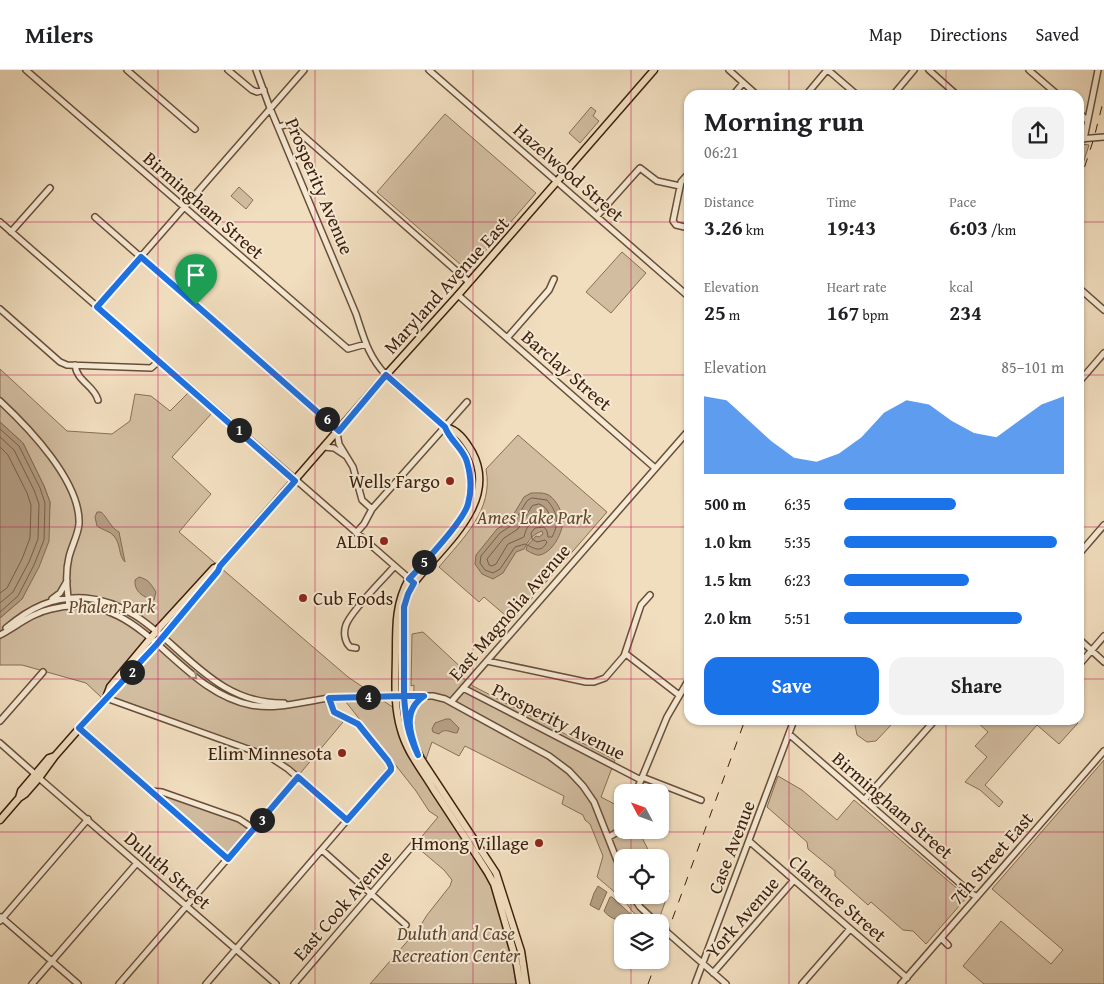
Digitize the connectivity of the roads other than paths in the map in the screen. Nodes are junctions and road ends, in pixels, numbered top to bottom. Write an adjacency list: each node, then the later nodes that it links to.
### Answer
1 (26, 70): 35 (street, Birmingham Street)
2 (127, 70): 27 (street)
3 (228, 70): 15 (street)
4 (256, 70): 15 (street, Prosperity Avenue)
5 (304, 70): 23 (street)
6 (429, 70): 32 (street, Hazelwood Street)
7 (654, 70): 32 (main road, Maryland Avenue East)
8 (729, 70): 14 (street)
9 (828, 70): 18 (street); 19 (street)
10 (914, 70): 20 (street)
11 (929, 70): 21 (street)
12 (1029, 70): 22 (street)
13 (1098, 70): 25 (street)
14 (743, 83): 16 (street); 17 (street)
15 (264, 90): 23 (street, Prosperity Avenue)
16 (737, 90)
17 (751, 90)
18 (810, 90)
19 (851, 90)
20 (897, 90)
21 (951, 90)
22 (1052, 90)
23 (270, 108): 26 (street, Prosperity Avenue); 35 (street)
24 (1084, 117): 25 (street)
25 (1087, 120): 28 (street)
26 (279, 127): 43 (street); 51 (street, Prosperity Avenue)
27 (195, 129)
28 (1084, 130)
29 (1104, 137): 30 (street)
30 (1084, 139)
31 (684, 178): 33 (street)
32 (557, 182): 36 (street, Hazelwood Street); 43 (main road, Maryland Avenue East)
33 (680, 186): 36 (street); 39 (street)
34 (50, 188): 40 (street)
35 (184, 207): 41 (street); 51 (street, Birmingham Street)
36 (597, 216): 44 (street, Hazelwood Street)
37 (95, 217): 41 (street)
38 (0, 222): 40 (street)
39 (684, 227)
40 (11, 232): 47 (street)
41 (141, 257): 47 (street); 61 (street)
42 (554, 279): 50 (street)
43 (469, 282): 46 (main road, Maryland Avenue East)
44 (684, 292)
45 (1084, 292): 49 (street)
46 (458, 295): 50 (street, Barclay Street); 55 (main road, Maryland Avenue East)
47 (97, 307): 53 (street)
48 (0, 309): 54 (street)
49 (1104, 310)
50 (507, 338): 65 (street, Barclay Street)
51 (366, 344): 55 (street, Prosperity Avenue)
52 (1104, 353): 56 (street)
53 (158, 360): 54 (street); 66 (street)
54 (75, 366): 57 (street)
55 (386, 375): 60 (main road); 61 (main road, Maryland Avenue East)
56 (1084, 376)
57 (98, 400)
58 (0, 401): 73 (street)
59 (467, 402): 60 (street)
60 (445, 427): 67 (street); 74 (main road)
61 (338, 432): 63 (main road, Maryland Avenue East); 64 (street)
62 (684, 436): 65 (street, East Magnolia Avenue)
63 (324, 447): 64 (street); 66 (main road, Maryland Avenue East)
64 (346, 456): 67 (street)
65 (656, 468): 90 (street, East Magnolia Avenue)
66 (295, 481): 69 (street); 71 (main road, Maryland Avenue East)
67 (372, 509): 69 (street)
68 (1104, 525): 70 (street)
69 (356, 533): 72 (street)
70 (1084, 548)
71 (220, 566): 79 (main road, Maryland Avenue East); 82 (main road, Maryland Avenue East)
72 (394, 567): 74 (street); 86 (street)
73 (67, 580): 76 (street); 77 (street)
74 (412, 581): 96 (main road); 97 (main road)
75 (650, 595): 88 (street)
76 (68, 598): 77 (street); 78 (street); 79 (street)
77 (51, 601): 80 (street)
78 (69, 606): 80 (street); 83 (street)
79 (156, 632): 82 (street); 83 (main road, Maryland Avenue East)
80 (0, 634)
81 (1104, 636): 87 (street)
82 (163, 638): 85 (main road, Maryland Avenue East); 101 (street)
83 (150, 639): 85 (street); 99 (main road, Maryland Avenue East)
84 (1084, 643): 87 (street)
85 (157, 644): 99 (main road, Maryland Avenue East); 101 (street, one-way to 101)
86 (356, 648)
87 (1092, 650): 89 (street); 91 (street)
88 (626, 654): 90 (street); 95 (street)
89 (1084, 659)
90 (487, 661): 94 (street, East Magnolia Avenue)
91 (1104, 662)
92 (43, 672): 103 (street)
93 (684, 687): 95 (street)
94 (463, 688): 102 (street, East Magnolia Avenue); 113 (street, Prosperity Avenue)
95 (679, 695): 113 (street)
96 (396, 696): 97 (street); 100 (street); 153 (main road)
97 (404, 696): 98 (street); 110 (main road)
98 (424, 696): 102 (street); 110 (main road)
99 (106, 698): 106 (main road, Maryland Avenue East); 112 (street)
100 (329, 698): 101 (street); 120 (street)
101 (301, 702)
102 (451, 702): 123 (street)
103 (0, 721)
104 (792, 725): 107 (street, Case Avenue)
105 (930, 725): 117 (street)
106 (79, 728): 111 (main road, Maryland Avenue East); 115 (street)
107 (789, 734): 117 (street, Birmingham Street); 124 (street, Case Avenue)
108 (0, 743): 111 (street, Duluth Street)
109 (1104, 751): 132 (street, 7th Street East)
110 (418, 755): 154 (main road)
111 (37, 776): 118 (street, Duluth Street); 119 (main road, Maryland Avenue East)
112 (298, 777): 120 (street); 121 (street)
113 (641, 779): 114 (street); 116 (street, Prosperity Avenue)
114 (639, 784)
115 (150, 791): 121 (street); 128 (street)
116 (701, 800)
117 (864, 800): 132 (street, Birmingham Street)
118 (88, 819): 129 (street, Duluth Street); 136 (street)
119 (0, 820)
120 (347, 820): 126 (street)
121 (254, 829): 128 (street)
122 (614, 834): 123 (street)
123 (609, 837): 127 (street)
124 (749, 841): 130 (street, Clarence Street); 144 (street, Case Avenue)
125 (413, 845): 131 (street, East Cook Avenue)
126 (322, 850): 131 (street); 142 (street)
127 (614, 851)
128 (228, 859): 134 (street)
129 (137, 863): 134 (street, Duluth Street); 143 (street)
130 (794, 880): 138 (street, Clarence Street); 145 (street, York Avenue)
131 (371, 894): 137 (street); 152 (street, East Cook Avenue)
132 (977, 897): 140 (street, 7th Street East)
133 (638, 904): 135 (street)
134 (187, 906): 142 (street, Duluth Street); 149 (street)
135 (647, 914)
136 (1, 918): 143 (street)
137 (406, 925)
138 (850, 928): 146 (street, Clarence Street); 157 (street)
139 (669, 934): 144 (street)
140 (941, 938): 141 (street); 146 (street, 7th Street East)
141 (948, 945)
142 (236, 949): 150 (street); 151 (street, Duluth Street)
143 (52, 961): 147 (street); 148 (street)
144 (703, 964): 145 (street); 155 (street, Case Avenue)
145 (713, 973): 156 (street)
146 (907, 978): 158 (street, 7th Street East)
147 (32, 984)
148 (78, 984)
149 (120, 984)
150 (206, 984)
151 (276, 984)
152 (294, 984)
153 (520, 984)
154 (526, 984)
155 (695, 984)
156 (726, 984)
157 (802, 984)
158 (901, 984)

